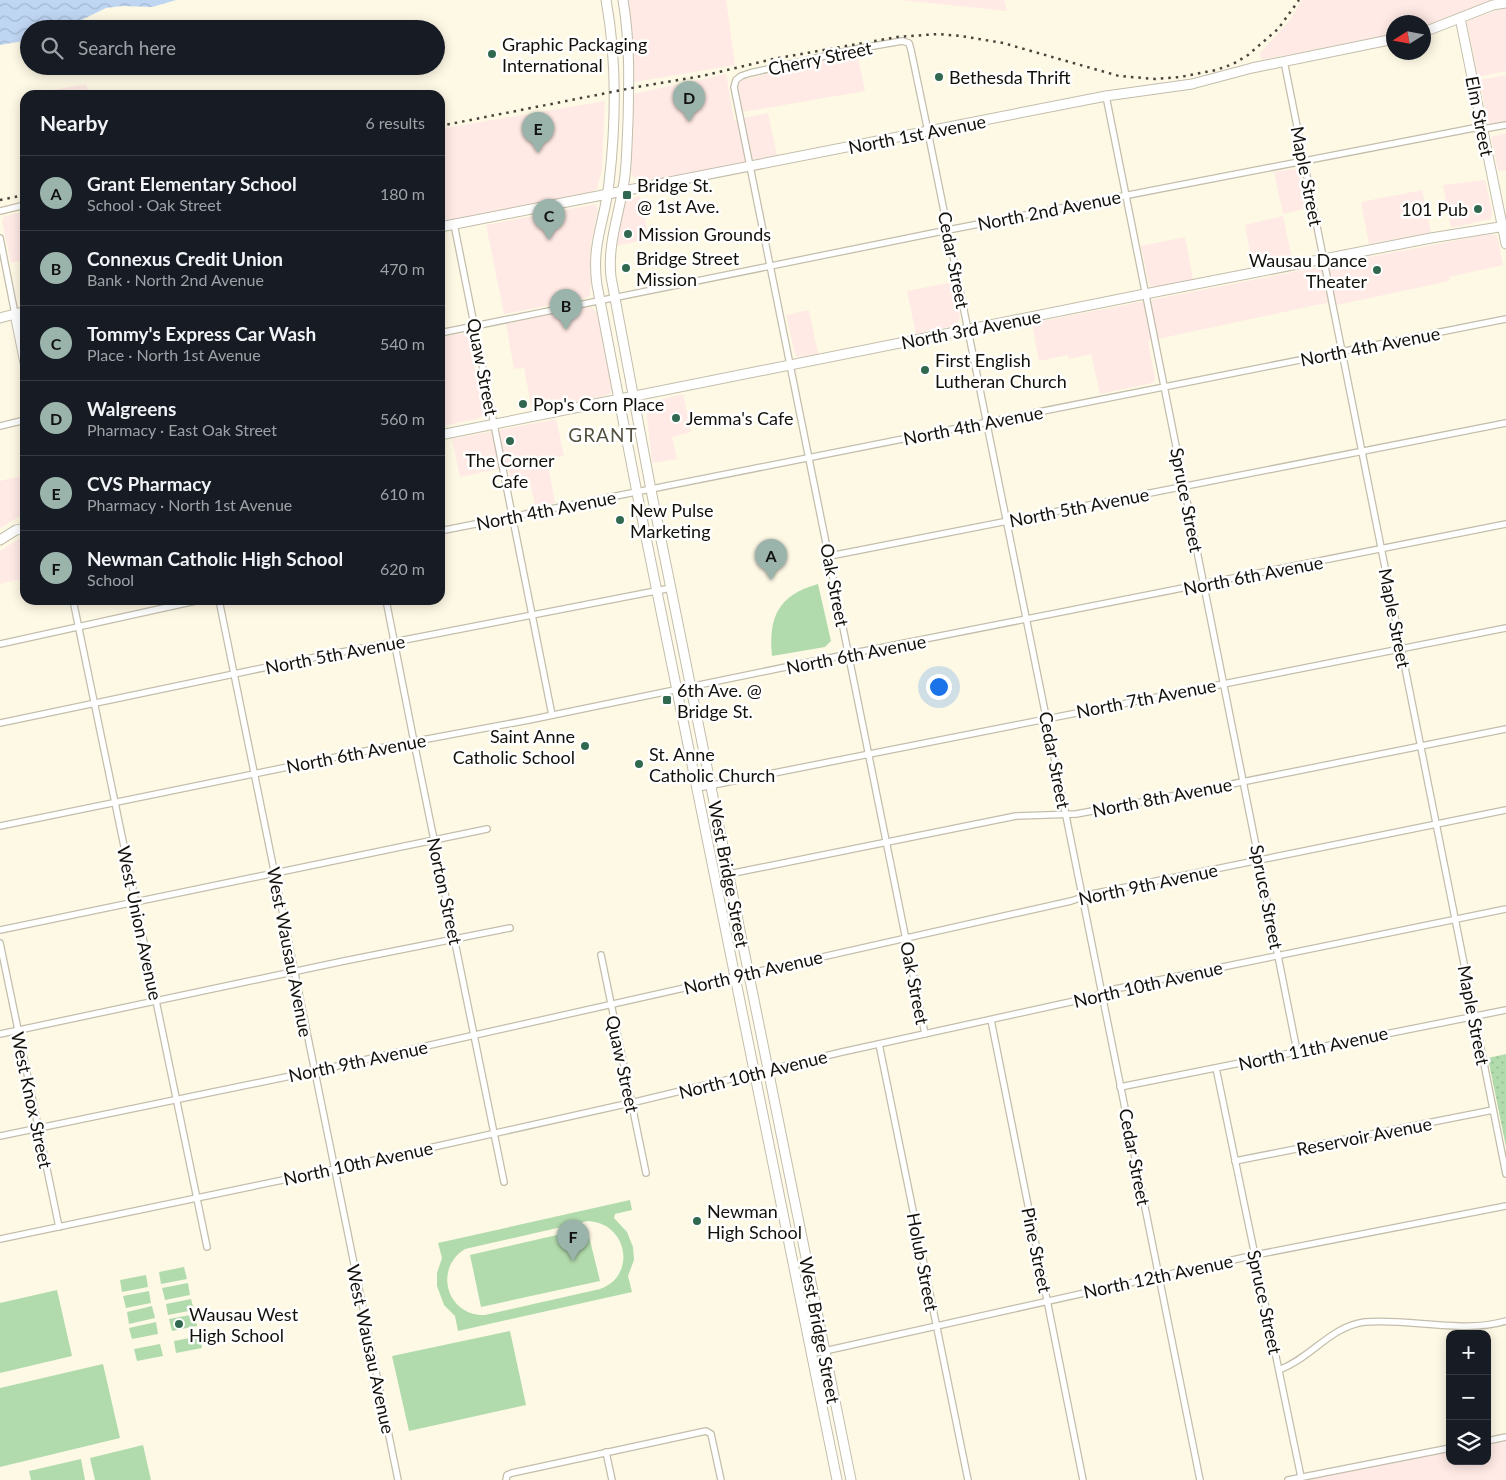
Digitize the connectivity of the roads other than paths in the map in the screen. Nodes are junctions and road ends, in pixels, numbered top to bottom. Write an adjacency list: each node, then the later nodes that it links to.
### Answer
1 (606, 0): 17 (main road, West Bridge Street)
2 (623, 0): 16 (main road, West Bridge Street)
3 (1506, 2): 4 (main road)
4 (1460, 18): 5 (main road); 12 (main road, Elm Street)
5 (1431, 29)
6 (906, 41): 9 (street, Cherry Street); 13 (street, Cedar Street)
7 (1386, 41): 8 (main road, North 1st Avenue)
8 (1284, 61): 10 (main road, North 1st Avenue); 14 (street, Maple Street)
9 (736, 80): 15 (street, Oak Street)
10 (1106, 96): 13 (main road, North 1st Avenue); 18 (street, Spruce Street)
11 (1506, 125): 12 (street, North 2nd Avenue)
12 (1483, 129): 14 (street, North 2nd Avenue); 23 (main road, Elm Street)
13 (928, 131): 15 (main road, North 1st Avenue); 24 (street, Cedar Street)
14 (1304, 161): 18 (street, North 2nd Avenue); 27 (street, Maple Street)
15 (750, 166): 16 (main road, North 1st Avenue); 28 (street, Oak Street)
16 (623, 191): 17 (main road, North 1st Avenue); 30 (main road, West Bridge Street)
17 (608, 194): 21 (main road, North 1st Avenue); 31 (main road, West Bridge Street)
18 (1126, 195): 24 (street, North 2nd Avenue); 29 (street, Spruce Street)
19 (20, 206): 20 (street)
20 (0, 211)
21 (454, 224): 22 (main road, North 1st Avenue); 36 (street, Quaw Street)
22 (445, 226)
23 (1504, 226): 26 (main road, Elm Street); 27 (main road, North 3rd Avenue)
24 (948, 230): 28 (street, North 2nd Avenue); 37 (street, Cedar Street)
25 (0, 238): 33 (street)
26 (1506, 244)
27 (1324, 259): 29 (main road, North 3rd Avenue); 40 (street, Maple Street)
28 (771, 266): 30 (street, North 2nd Avenue); 41 (street, Oak Street)
29 (1145, 294): 37 (main road, North 3rd Avenue); 42 (street, Spruce Street)
30 (615, 298): 31 (street, North 2nd Avenue); 43 (main road, West Bridge Street)
31 (600, 300): 36 (street, North 2nd Avenue); 44 (main road, West Bridge Street)
32 (20, 313): 33 (main road)
33 (15, 314): 34 (main road); 39 (main road)
34 (0, 318)
35 (1506, 319): 40 (street, North 4th Avenue)
36 (475, 326): 38 (street, North 2nd Avenue); 48 (street, Quaw Street)
37 (968, 329): 41 (main road, North 3rd Avenue); 46 (street, Cedar Street)
38 (445, 332)
39 (20, 338)
40 (1342, 352): 42 (street, North 4th Avenue); 51 (street, Maple Street)
41 (791, 365): 43 (main road, North 3rd Avenue); 52 (street, Oak Street)
42 (1164, 387): 46 (street, North 4th Avenue); 53 (street, Spruce Street)
43 (634, 397): 44 (main road, North 3rd Avenue); 54 (main road, West Bridge Street)
44 (620, 400): 48 (main road, North 3rd Avenue); 55 (main road, West Bridge Street)
45 (20, 421): 49 (street)
46 (987, 422): 52 (street, North 4th Avenue); 57 (street, Cedar Street)
47 (1506, 423): 51 (street, North 5th Avenue)
48 (494, 424): 50 (main road, North 3rd Avenue); 56 (street, Quaw Street)
49 (0, 426)
50 (445, 434)
51 (1362, 451): 53 (street, North 5th Avenue); 62 (street, Maple Street)
52 (810, 458): 54 (street, North 4th Avenue); 63 (street, Oak Street)
53 (1184, 486): 57 (street, North 5th Avenue); 64 (street, Spruce Street)
54 (651, 490): 55 (street, North 4th Avenue); 65 (main road, West Bridge Street)
55 (637, 493): 56 (street, North 4th Avenue); 66 (main road, West Bridge Street)
56 (513, 517): 60 (street, North 4th Avenue); 71 (street, Quaw Street)
57 (1007, 521): 63 (street, North 5th Avenue); 72 (street, Cedar Street)
58 (1506, 524): 62 (street, North 6th Avenue)
59 (20, 529): 61 (main road)
60 (445, 530)
61 (0, 540)
62 (1382, 550): 64 (street, North 6th Avenue); 77 (street, Maple Street)
63 (830, 556): 78 (street, Oak Street)
64 (1203, 585): 72 (street, North 6th Avenue); 80 (street, Spruce Street)
65 (671, 588): 66 (street, North 5th Avenue); 81 (main road, West Bridge Street)
66 (657, 590): 71 (street, North 5th Avenue); 82 (main road, West Bridge Street)
67 (74, 605): 73 (street, West Union Avenue)
68 (178, 605): 73 (street)
69 (220, 605): 79 (street, West Wausau Avenue)
70 (387, 605): 75 (street, Norton Street)
71 (532, 616): 75 (street, North 5th Avenue); 84 (street, Quaw Street)
72 (1026, 620): 78 (street, North 6th Avenue); 85 (street, Cedar Street)
73 (79, 627): 76 (street); 83 (street, West Union Avenue)
74 (1506, 628): 77 (street, North 7th Avenue)
75 (394, 642): 79 (street, North 5th Avenue); 88 (street, Norton Street)
76 (0, 644)
77 (1402, 648): 80 (street, North 7th Avenue); 89 (street, Maple Street)
78 (849, 654): 81 (street, North 6th Avenue); 90 (street, Oak Street)
79 (234, 675): 83 (street, North 5th Avenue); 91 (street, West Wausau Avenue)
80 (1223, 683): 85 (street, North 7th Avenue); 92 (street, Spruce Street)
81 (691, 687): 82 (street, North 6th Avenue); 93 (main road, West Bridge Street)
82 (677, 690): 84 (street, North 6th Avenue); 94 (main road, West Bridge Street)
83 (95, 704): 86 (street, North 5th Avenue); 95 (street, West Union Avenue)
84 (552, 715): 88 (street, North 6th Avenue)
85 (1046, 718): 90 (street, North 7th Avenue); 97 (street, Cedar Street)
86 (0, 723)
87 (1506, 729): 89 (street, North 8th Avenue)
88 (414, 742): 91 (street, North 6th Avenue); 101 (street, Norton Street)
89 (1421, 746): 92 (street, North 8th Avenue); 98 (street, Maple Street)
90 (869, 754): 93 (street, North 7th Avenue); 102 (street, Oak Street)
91 (254, 774): 95 (street, North 6th Avenue); 104 (street, West Wausau Avenue)
92 (1244, 782): 97 (street, North 8th Avenue); 103 (street, Spruce Street)
93 (711, 785): 94 (street, North 7th Avenue); 105 (main road, West Bridge Street)
94 (698, 788): 119 (main road, West Bridge Street)
95 (115, 803): 99 (street, North 6th Avenue); 107 (street, West Union Avenue)
96 (1506, 810): 98 (street, North 9th Avenue)
97 (1066, 814): 102 (street, North 8th Avenue); 106 (street, Cedar Street)
98 (1436, 825): 103 (street, North 9th Avenue); 109 (street, Maple Street)
99 (0, 826)
100 (487, 829): 101 (street)
101 (434, 840): 104 (street); 112 (street, Norton Street)
102 (887, 842): 105 (street, North 8th Avenue); 113 (street, Oak Street)
103 (1260, 860): 106 (street, North 9th Avenue); 116 (street, Spruce Street)
104 (274, 874): 107 (street); 117 (street, West Wausau Avenue)
105 (729, 874): 118 (main road, West Bridge Street)
106 (1082, 897): 113 (street, North 9th Avenue); 120 (street, Cedar Street)
107 (136, 902): 111 (street); 121 (street, West Union Avenue)
108 (1506, 909): 109 (street, North 10th Avenue)
109 (1455, 920): 116 (street, North 10th Avenue); 124 (street, Maple Street)
110 (510, 928): 112 (street)
111 (0, 930)
112 (455, 938): 117 (street); 129 (street, Norton Street)
113 (906, 938): 118 (street, North 9th Avenue); 128 (street, Oak Street)
114 (0, 943): 126 (street, West Knox Street)
115 (601, 955): 122 (street, Quaw Street)
116 (1278, 955): 120 (street, North 10th Avenue); 131 (street, Spruce Street)
117 (294, 972): 121 (street); 134 (street, West Wausau Avenue)
118 (748, 972): 119 (street, North 9th Avenue); 133 (main road, West Bridge Street)
119 (735, 977): 122 (street, North 9th Avenue); 135 (main road, West Bridge Street)
120 (1102, 993): 125 (street, North 10th Avenue); 136 (street, Cedar Street)
121 (156, 1001): 126 (street); 137 (street, West Union Avenue)
122 (611, 1004): 129 (street, North 9th Avenue); 138 (street, Quaw Street)
123 (1506, 1010): 124 (street, North 11th Avenue)
124 (1474, 1015): 131 (street, North 11th Avenue); 139 (street, Maple Street)
125 (990, 1020): 128 (street, North 10th Avenue); 155 (street, Pine Street)
126 (18, 1030): 127 (street); 140 (street, West Knox Street)
127 (0, 1034)
128 (925, 1034): 130 (street, North 10th Avenue)
129 (475, 1035): 134 (street, North 9th Avenue); 141 (street, Norton Street)
130 (879, 1044): 133 (street, North 10th Avenue); 157 (street, Holub Street)
131 (1297, 1051): 132 (street, North 11th Avenue)
132 (1216, 1068): 136 (street, North 11th Avenue); 143 (street, Spruce Street)
133 (768, 1070): 135 (street, North 10th Avenue); 158 (main road, West Bridge Street)
134 (315, 1071): 137 (street, North 9th Avenue); 144 (street, West Wausau Avenue)
135 (754, 1074): 138 (street, North 10th Avenue); 159 (main road, West Bridge Street)
136 (1120, 1087): 154 (street, Cedar Street)
137 (176, 1100): 140 (street, North 9th Avenue); 148 (street, West Union Avenue)
138 (631, 1103): 141 (street, North 10th Avenue); 145 (street, Quaw Street)
139 (1493, 1110): 143 (street, Reservoir Avenue); 146 (street, Maple Street)
140 (38, 1128): 142 (street, North 9th Avenue); 150 (street, West Knox Street)
141 (494, 1133): 144 (street, North 10th Avenue); 147 (street, Norton Street)
142 (0, 1136)
143 (1235, 1161): 153 (street, Spruce Street)
144 (334, 1169): 148 (street, North 10th Avenue); 167 (street, West Wausau Avenue)
145 (646, 1173)
146 (1506, 1174)
147 (504, 1182)
148 (196, 1197): 150 (street, North 10th Avenue); 152 (street, West Union Avenue)
149 (1506, 1206): 153 (street, North 12th Avenue)
150 (59, 1227): 151 (street, North 10th Avenue)
151 (0, 1239)
152 (207, 1247)
153 (1255, 1255): 154 (street, North 12th Avenue); 160 (street, Spruce Street)
154 (1159, 1276): 155 (street, North 12th Avenue); 174 (street, Cedar Street)
155 (1047, 1301): 157 (street, North 12th Avenue); 173 (street, Pine Street)
156 (1506, 1321): 160 (street)
157 (936, 1325): 158 (street, North 12th Avenue); 172 (street, Holub Street)
158 (824, 1351): 159 (street, North 12th Avenue); 171 (main road, West Bridge Street)
159 (811, 1354): 170 (main road, West Bridge Street)
160 (1279, 1370): 165 (street, Spruce Street)
161 (1506, 1437): 162 (street)
162 (1491, 1440)
163 (1446, 1449): 165 (street)
164 (606, 1452): 166 (street); 168 (street); 169 (street)
165 (1301, 1477): 175 (street)
166 (506, 1478)
167 (398, 1480)
168 (612, 1480)
169 (721, 1480)
170 (837, 1480)
171 (851, 1480)
172 (968, 1480)
173 (1083, 1480)
174 (1200, 1480)
175 (1288, 1480)

